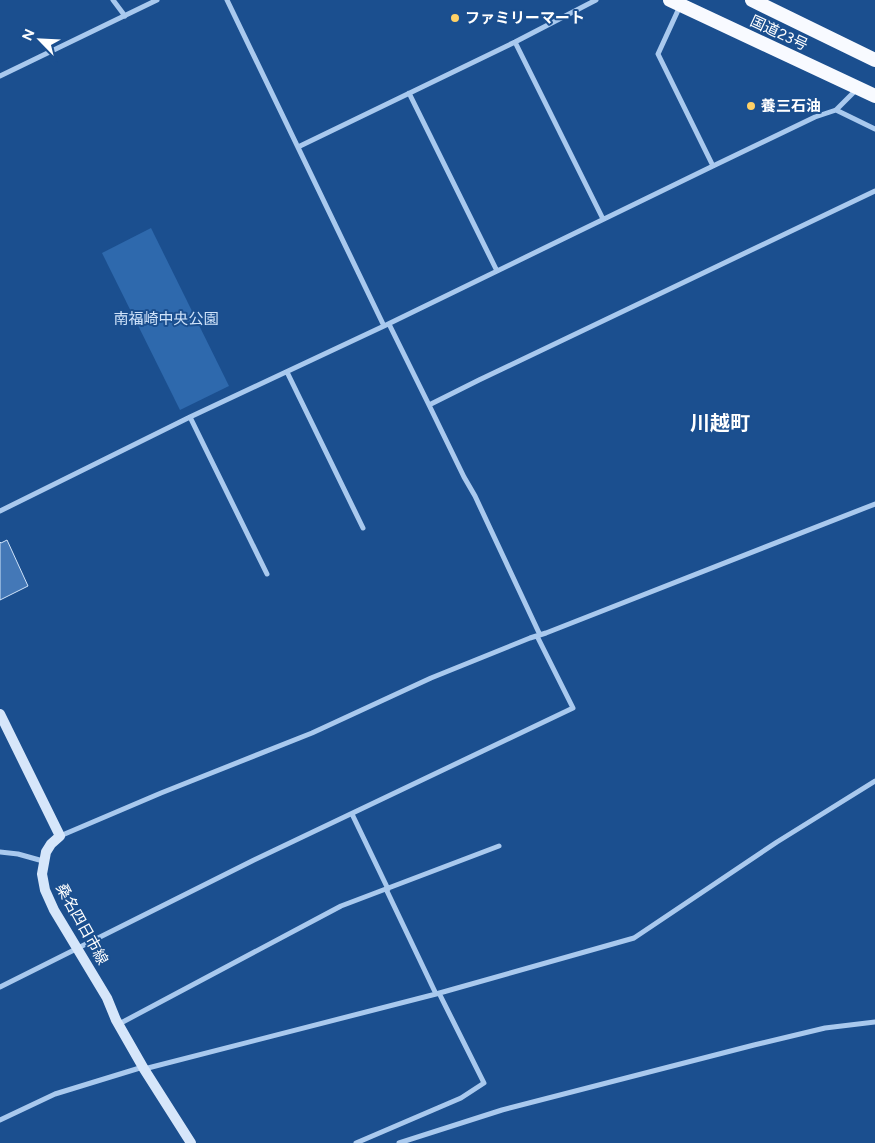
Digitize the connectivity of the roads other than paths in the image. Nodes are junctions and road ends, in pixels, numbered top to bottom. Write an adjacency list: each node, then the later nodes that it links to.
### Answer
1 (113, 0): 7 (street)
2 (157, 0): 7 (street)
3 (227, 0): 16 (street)
4 (596, 0): 8 (street)
5 (752, 0): 9 (highway, 国道23号)
6 (675, 3): 11 (highway, 国道23号); 17 (street)
7 (125, 16): 10 (street)
8 (515, 42): 12 (street); 19 (street)
9 (875, 60)
10 (0, 76)
11 (858, 88): 13 (highway, 国道23号); 14 (street)
12 (409, 93): 16 (street); 20 (street)
13 (875, 96)
14 (836, 110): 15 (street); 17 (street)
15 (875, 129)
16 (298, 147): 21 (street)
17 (713, 166): 19 (street)
18 (875, 191): 23 (street)
19 (603, 219): 20 (street)
20 (497, 271): 21 (street)
21 (386, 325): 22 (street); 23 (street)
22 (288, 372): 24 (street); 27 (street)
23 (430, 405): 29 (street)
24 (190, 417): 26 (street); 28 (street)
25 (875, 504): 29 (street)
26 (0, 511)
27 (363, 528)
28 (266, 574)
29 (539, 636): 32 (street); 33 (street)
30 (0, 714): 33 (main road)
31 (875, 781): 40 (street)
32 (352, 814): 37 (street); 38 (street)
33 (60, 836): 36 (main road)
34 (499, 846): 37 (street)
35 (0, 852): 36 (street)
36 (43, 861): 38 (main road, 桑名四日市線)
37 (387, 889): 40 (street); 42 (street)
38 (77, 949): 39 (street); 42 (main road, 桑名四日市線)
39 (0, 987)
40 (438, 993): 43 (street); 46 (street)
41 (875, 1022): 47 (street)
42 (119, 1024): 43 (main road, 桑名四日市線)
43 (144, 1068): 44 (street); 45 (main road, 桑名四日市線)
44 (0, 1120)
45 (191, 1143)
46 (356, 1143)
47 (399, 1143)

